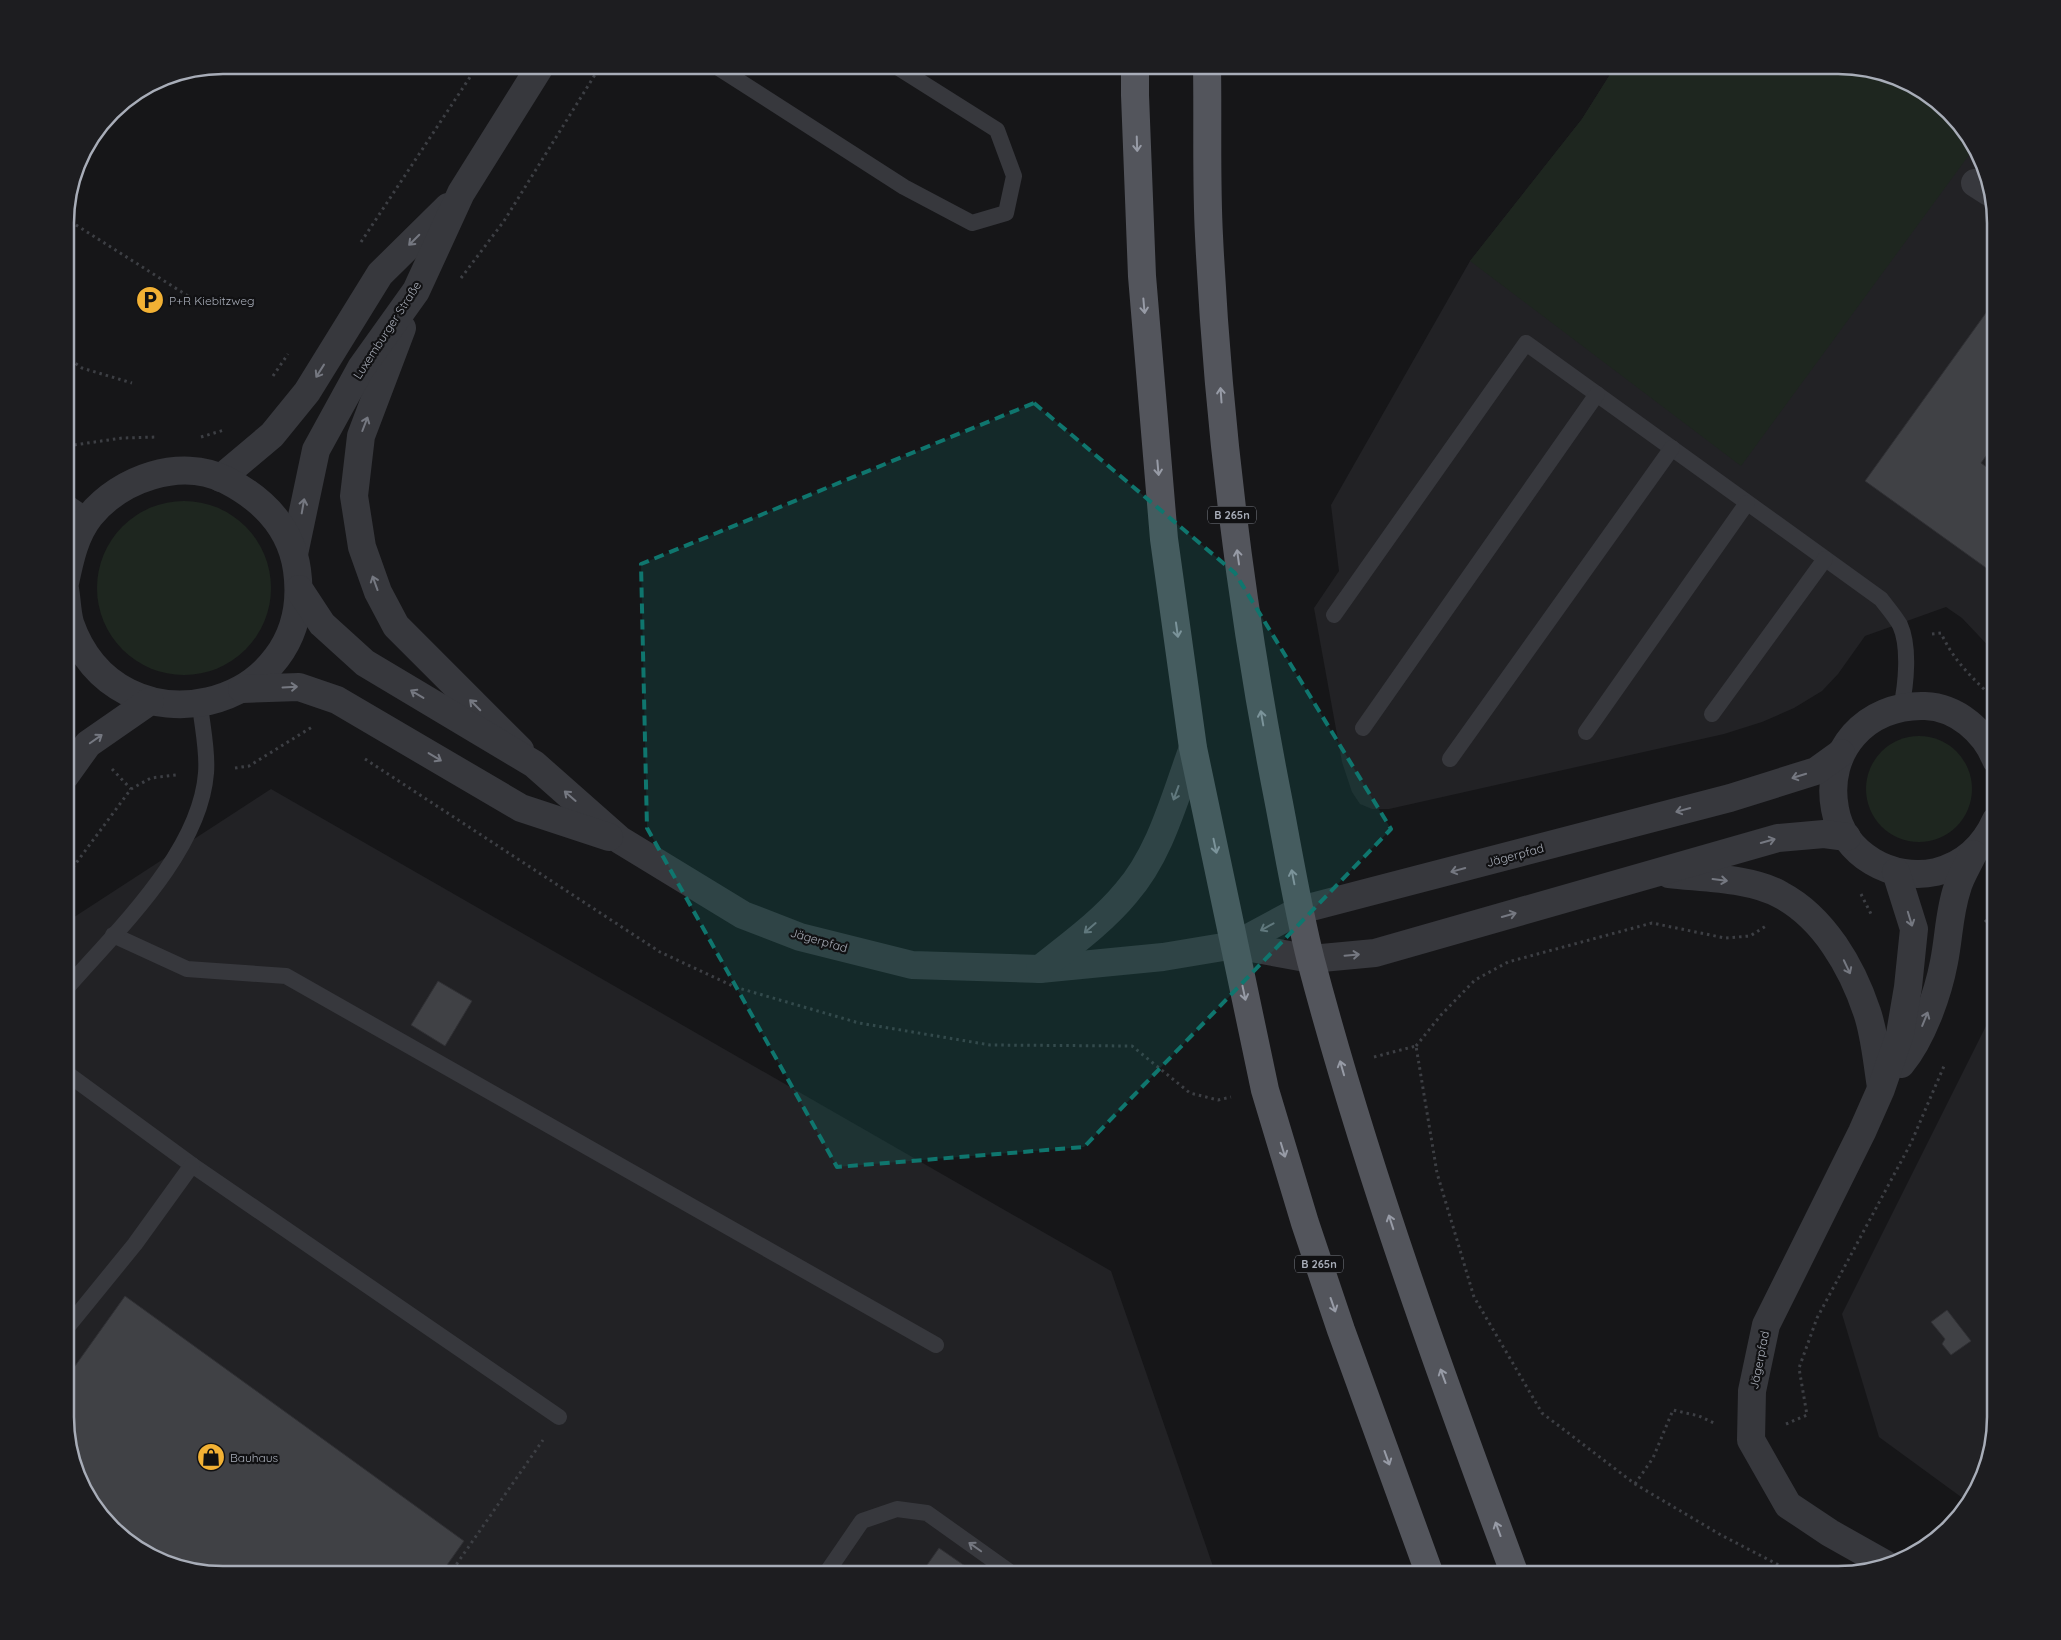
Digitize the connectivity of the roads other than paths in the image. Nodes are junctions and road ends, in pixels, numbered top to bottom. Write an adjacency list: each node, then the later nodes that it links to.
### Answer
1 (535, 74): 6 (street, Luxemburger Straße)
2 (728, 74): 3 (lane)
3 (908, 74)
4 (1135, 74): 28 (main road, B 265n, one-way to 28)
5 (1207, 74): 39 (main road, B 265n, one-way to 5)
6 (461, 193): 7 (street, Luxemburger Straße); 10 (street, Luxemburger Straße, one-way to 10)
7 (416, 291): 15 (street, Luxemburger Straße, one-way to 7); 32 (street, one-way to 7)
8 (1597, 394): 9 (lane); 18 (lane); 25 (lane)
9 (1672, 448): 11 (lane); 30 (lane)
10 (221, 478): 13 (street); 15 (street)
11 (1747, 503): 16 (lane); 26 (lane)
12 (74, 507): 13 (lane)
13 (89, 517): 14 (street)
14 (74, 545)
15 (294, 554): 17 (street)
16 (1826, 559): 23 (lane); 24 (lane)
17 (299, 589): 20 (street); 32 (street, one-way to 17)
18 (1334, 615)
19 (74, 632): 21 (street)
20 (242, 689): 22 (street); 35 (street, one-way to 35)
21 (150, 701): 22 (street); 31 (street, one-way to 21)
22 (200, 704): 40 (lane)
23 (1901, 708): 27 (street); 29 (street)
24 (1712, 714)
25 (1363, 728)
26 (1586, 732)
27 (1987, 734)
28 (1193, 748): 41 (main road, B 265n, one-way to 41); 43 (street, one-way to 43)
29 (1841, 753): 33 (street); 39 (street, Jägerpfad, one-way to 39)
30 (1450, 759)
31 (74, 763)
32 (534, 764): 35 (street, one-way to 32)
33 (1847, 837): 37 (street); 38 (street, one-way to 33)
34 (1987, 838): 36 (street)
35 (620, 840): 43 (street, Jägerpfad)
36 (1973, 854): 37 (street); 46 (street, one-way to 36)
37 (1896, 872): 46 (street, one-way to 46)
38 (1654, 873): 42 (street, one-way to 38); 46 (street, one-way to 46)
39 (1300, 910): 41 (street, Jägerpfad, one-way to 41); 42 (main road, B 265n)
40 (113, 935): 44 (lane); 49 (lane)
41 (1234, 945): 42 (street); 43 (street, Jägerpfad); 54 (main road, B 265n, one-way to 54)
42 (1310, 959): 55 (main road, B 265n, one-way to 42)
43 (1040, 969)
44 (74, 980)
45 (74, 1079): 47 (lane)
46 (1881, 1089): 51 (street, Jägerpfad)
47 (192, 1165): 48 (lane); 50 (lane)
48 (74, 1319)
49 (936, 1344)
50 (559, 1417)
51 (1877, 1560)
52 (831, 1566): 53 (lane, one-way to 52)
53 (1001, 1566)
54 (1427, 1566)
55 (1512, 1566)

